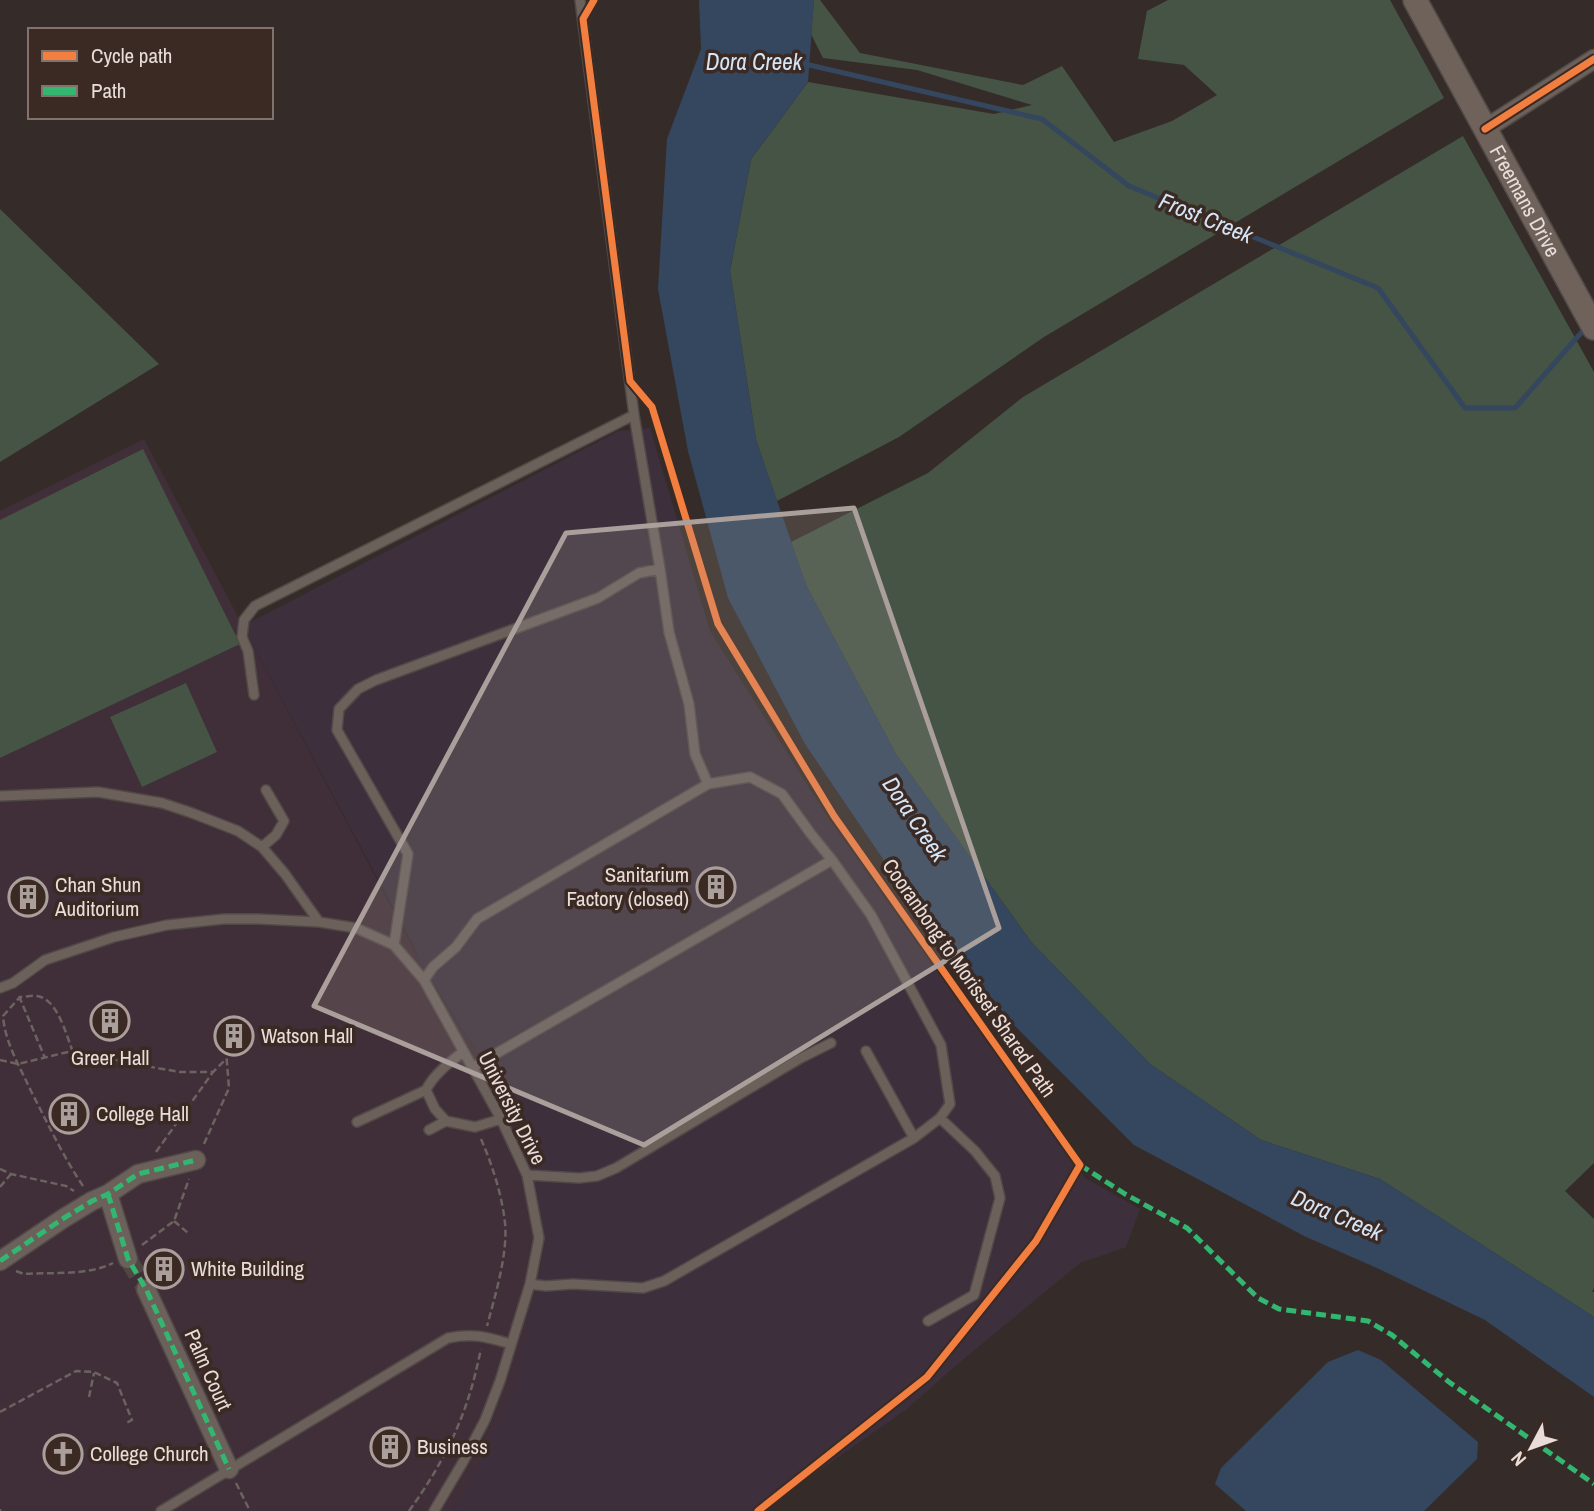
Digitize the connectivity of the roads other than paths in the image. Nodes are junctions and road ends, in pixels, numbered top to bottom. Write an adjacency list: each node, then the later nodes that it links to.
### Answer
1 (580, 0): 6 (lane)
2 (1415, 0): 4 (main road, Freemans Drive)
3 (1594, 59): 4 (street)
4 (1485, 129): 5 (main road, Freemans Drive)
5 (1594, 328)
6 (634, 415): 7 (lane); 8 (lane)
7 (660, 569): 9 (lane); 15 (lane)
8 (254, 695)
9 (708, 784): 13 (lane); 16 (lane)
10 (266, 790): 12 (lane)
11 (0, 796): 12 (lane)
12 (262, 847): 14 (lane)
13 (832, 860): 21 (lane); 23 (lane)
14 (319, 922): 15 (lane, University Drive); 17 (lane, University Drive)
15 (394, 945): 16 (lane, University Drive)
16 (424, 980): 20 (lane, University Drive)
17 (0, 988)
18 (831, 1043): 30 (lane)
19 (866, 1051): 28 (lane)
20 (463, 1052): 21 (lane, University Drive); 22 (lane)
21 (473, 1068): 24 (lane, University Drive)
22 (426, 1090): 25 (lane); 26 (lane)
23 (940, 1118): 28 (lane); 36 (lane)
24 (501, 1119): 25 (lane); 30 (lane, University Drive)
25 (446, 1121): 27 (lane)
26 (357, 1122)
27 (429, 1130)
28 (914, 1138): 34 (lane)
29 (196, 1160): 31 (street)
30 (527, 1175): 34 (lane, University Drive)
31 (100, 1197): 32 (street); 33 (street)
32 (128, 1258)
33 (6, 1265)
34 (530, 1284): 37 (lane, University Drive)
35 (146, 1289): 38 (street, Palm Court)
36 (928, 1321)
37 (511, 1344): 38 (lane); 40 (lane, University Drive)
38 (229, 1469): 39 (lane)
39 (161, 1511)
40 (434, 1511)

